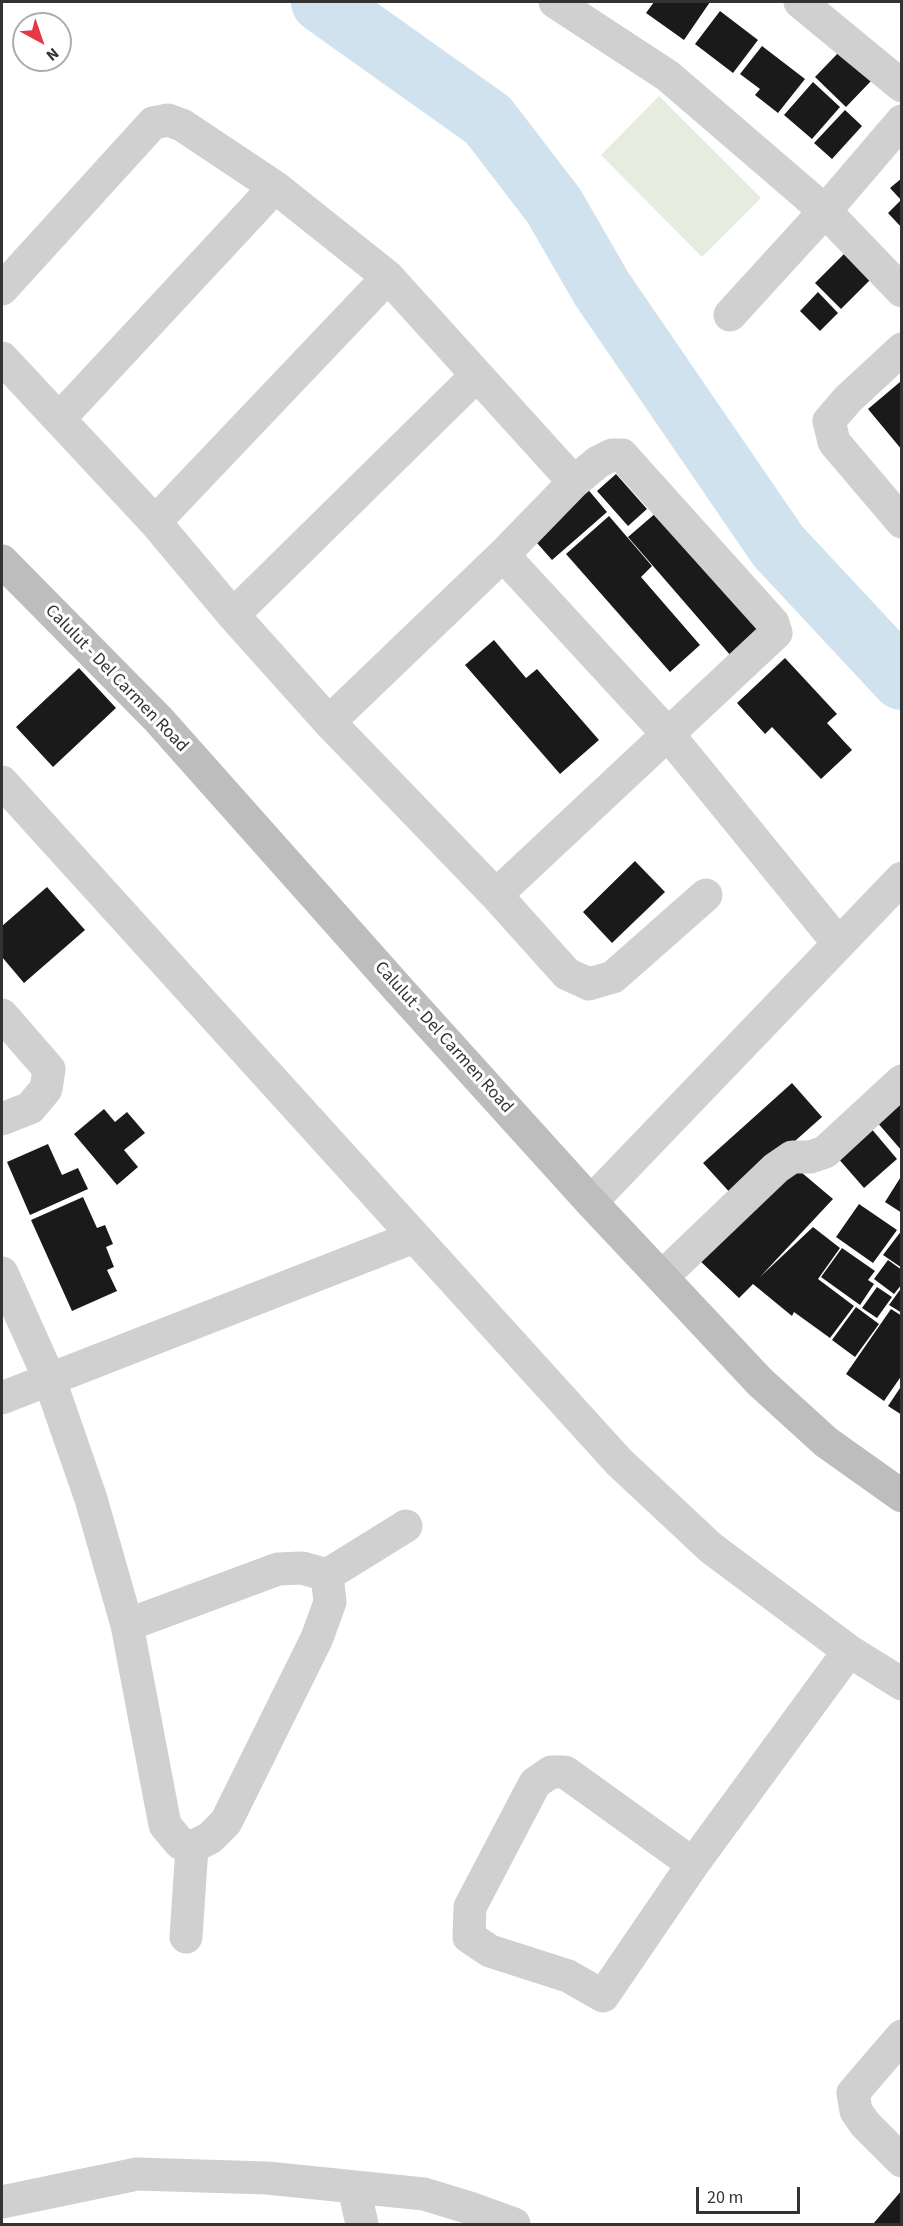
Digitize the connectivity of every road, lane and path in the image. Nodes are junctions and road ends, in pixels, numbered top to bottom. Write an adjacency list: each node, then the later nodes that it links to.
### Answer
1 (555, 2): 6 (street)
2 (800, 2): 3 (street)
3 (902, 86)
4 (902, 121): 6 (street)
5 (275, 187): 7 (street); 8 (street); 14 (street)
6 (825, 211): 9 (street); 10 (street)
7 (388, 277): 13 (street); 16 (street)
8 (2, 290)
9 (902, 291)
10 (730, 315)
11 (902, 350): 17 (street)
12 (2, 357): 14 (street)
13 (476, 376): 15 (street); 20 (street)
14 (59, 419): 16 (street)
15 (574, 482): 18 (street); 22 (street)
16 (155, 522): 20 (street)
17 (902, 522)
18 (503, 555): 21 (street); 22 (street)
19 (2, 561): 31 (main road, Calulut - Del Carmen Road)
20 (233, 615): 21 (street)
21 (329, 722): 25 (street)
22 (667, 733): 25 (street); 27 (street)
23 (2, 782): 32 (street)
24 (902, 878): 27 (street)
25 (496, 895): 26 (street)
26 (706, 895)
27 (840, 944): 31 (street)
28 (2, 1015): 30 (street)
29 (902, 1082): 34 (street)
30 (2, 1119)
31 (591, 1202): 34 (main road, Calulut - Del Carmen Road)
32 (414, 1238): 35 (street); 41 (street)
33 (2, 1273): 35 (street)
34 (662, 1277): 37 (main road, Calulut - Del Carmen Road)
35 (49, 1378): 36 (street); 40 (street)
36 (2, 1398)
37 (902, 1496)
38 (406, 1526): 39 (street)
39 (327, 1575): 40 (street); 43 (street)
40 (127, 1625): 43 (street)
41 (849, 1651): 42 (street); 44 (street)
42 (902, 1684)
43 (192, 1846): 45 (street)
44 (693, 1864): 44 (street)
45 (186, 1937)
46 (902, 2036): 47 (street)
47 (902, 2161)
48 (354, 2188): 49 (street); 50 (street); 51 (street)
49 (2, 2202)
50 (362, 2224)
51 (514, 2224)

